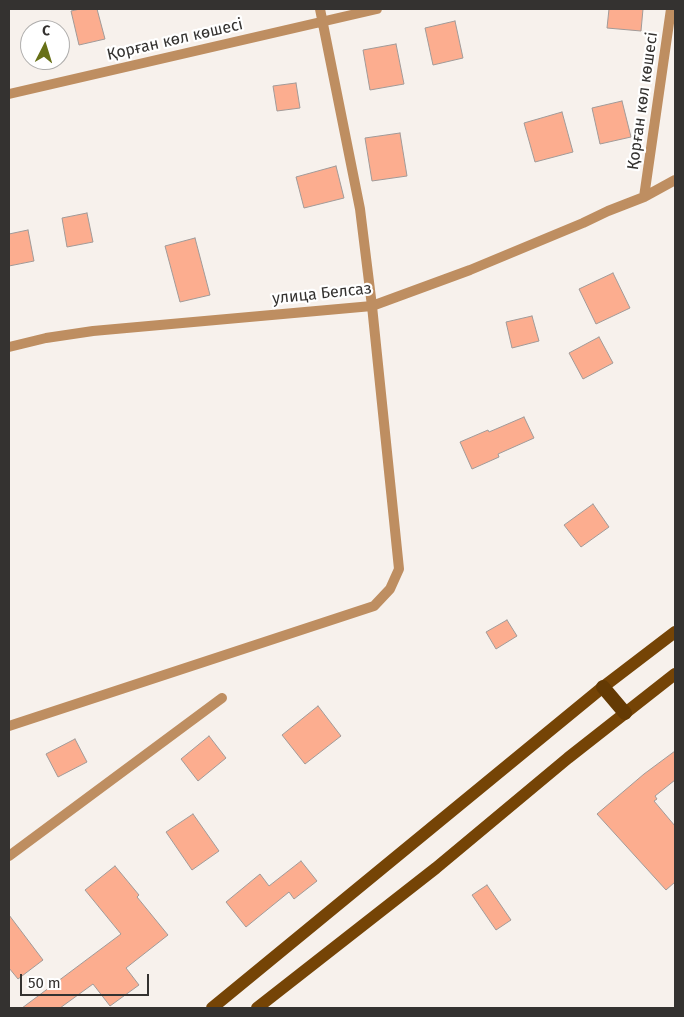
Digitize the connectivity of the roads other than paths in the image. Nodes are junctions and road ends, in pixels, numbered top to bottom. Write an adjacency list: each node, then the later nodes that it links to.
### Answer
1 (320, 9): 4 (street)
2 (377, 9): 4 (street, Қорған көл көшесі)
3 (671, 9): 7 (street, Қорған көл көшесі)
4 (323, 22): 5 (street, Қорған көл көшесі); 8 (street)
5 (9, 94)
6 (675, 180): 7 (street, улица Белсаз)
7 (644, 197): 8 (street, улица Белсаз)
8 (372, 306): 9 (street, улица Белсаз); 15 (street)
9 (9, 347)
10 (675, 632): 12 (main road)
11 (675, 674): 14 (main road)
12 (603, 687): 14 (highway); 17 (main road)
13 (222, 698): 16 (street)
14 (625, 713): 18 (main road)
15 (9, 726)
16 (9, 856)
17 (212, 1008)
18 (257, 1008)

